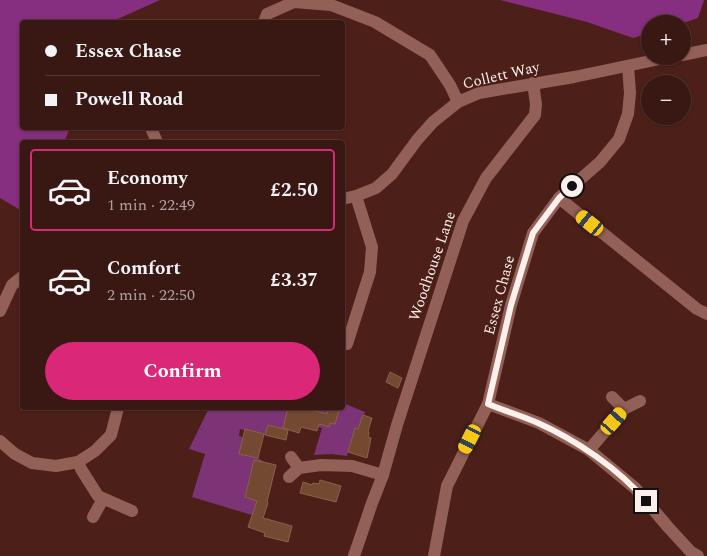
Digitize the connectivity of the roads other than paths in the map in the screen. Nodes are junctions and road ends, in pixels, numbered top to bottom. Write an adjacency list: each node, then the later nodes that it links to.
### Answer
1 (265, 20): 7 (street)
2 (707, 50): 3 (street)
3 (691, 53)
4 (641, 63): 5 (street, Collett Way)
5 (628, 66): 6 (street, Collett Way); 10 (street, Essex Chase)
6 (533, 83): 7 (street, Collett Way); 25 (street, Woodhouse Lane)
7 (458, 102): 8 (street, Collett Way)
8 (356, 196): 9 (street, Collett Way); 14 (street)
9 (345, 198)
10 (559, 198): 13 (street); 17 (street, Essex Chase)
11 (20, 279): 12 (street)
12 (0, 311)
13 (707, 314)
14 (345, 344)
15 (612, 397): 18 (street)
16 (640, 401): 18 (street)
17 (488, 404): 21 (street); 31 (street, Essex Chase)
18 (624, 409): 21 (street)
19 (117, 410): 23 (street)
20 (0, 441): 23 (street)
21 (589, 450): 32 (street)
22 (290, 457): 24 (street)
23 (78, 462): 27 (street)
24 (298, 468): 25 (street); 26 (street)
25 (383, 475): 30 (street, Woodhouse Lane)
26 (289, 477)
27 (104, 499): 28 (street); 29 (street)
28 (132, 511)
29 (94, 517)
30 (354, 556)
31 (434, 556)
32 (698, 556)

